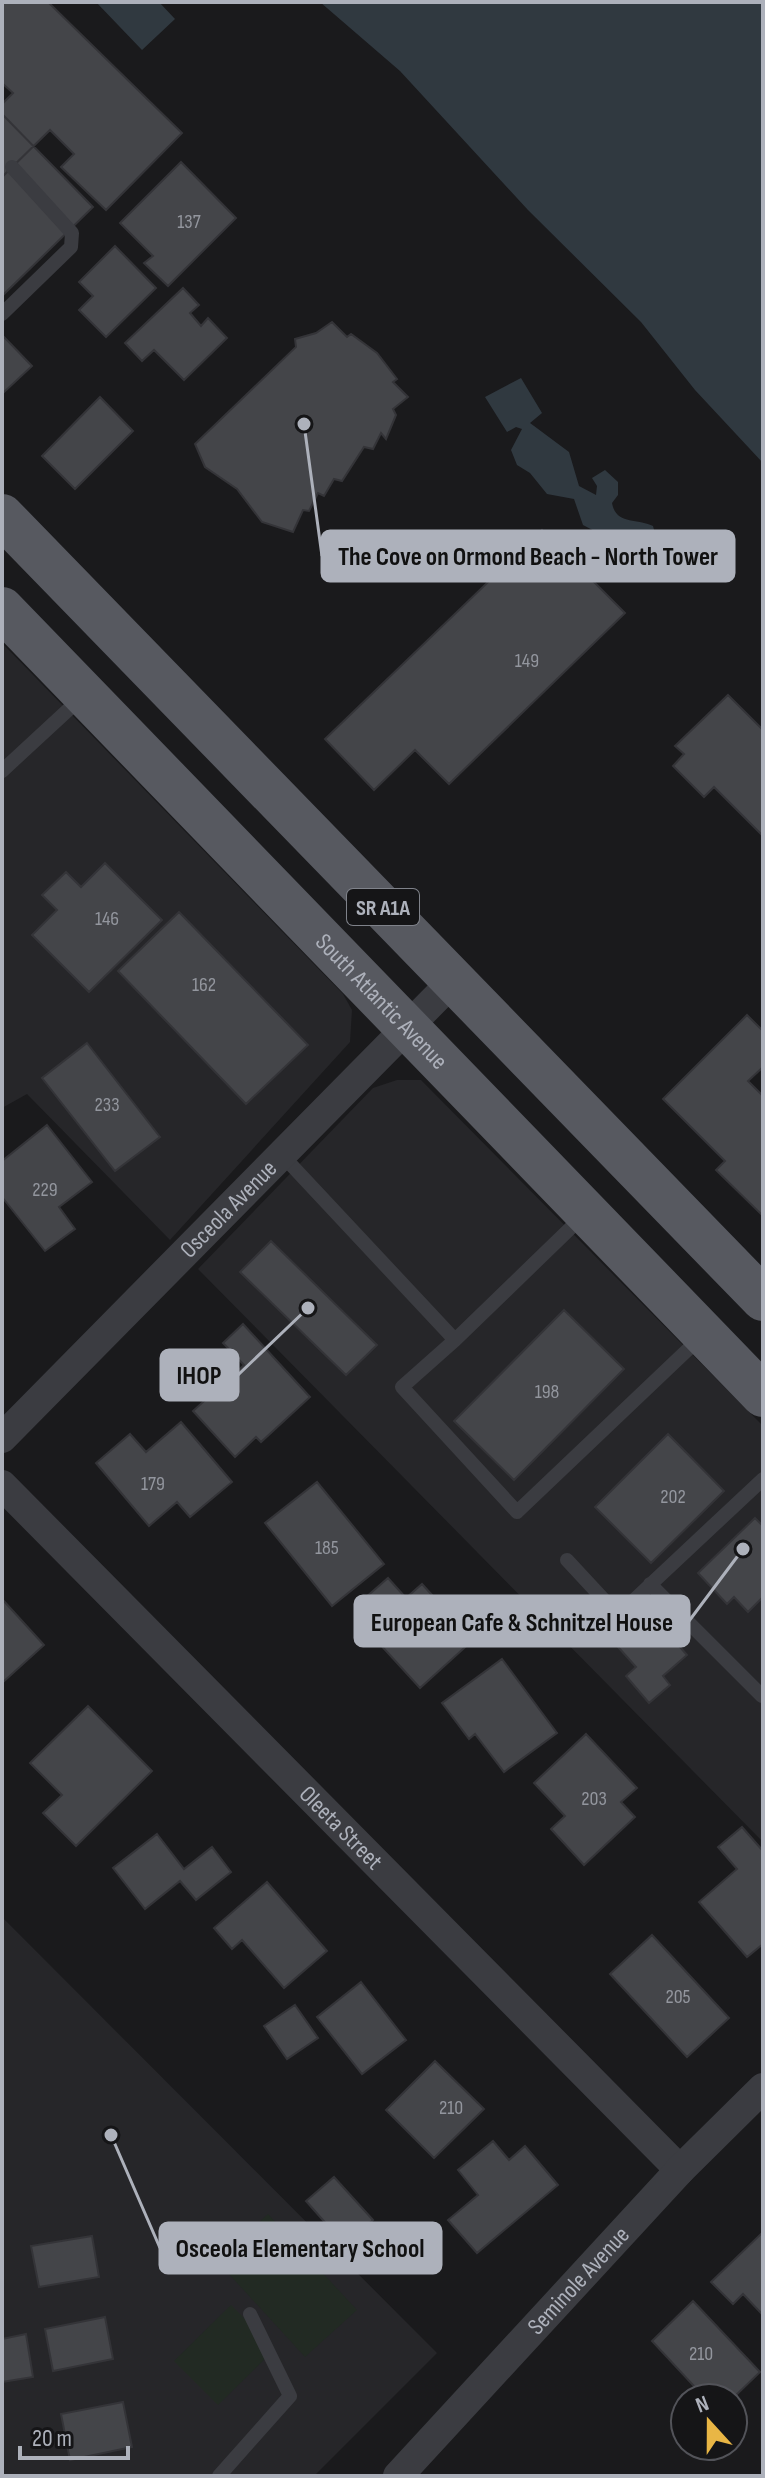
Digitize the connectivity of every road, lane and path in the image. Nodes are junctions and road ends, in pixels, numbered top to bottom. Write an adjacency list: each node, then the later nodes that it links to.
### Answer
1 (12, 167): 2 (lane)
2 (2, 314)
3 (2, 516): 7 (main road, SR A1A)
4 (2, 609): 5 (main road, South Atlantic Avenue / SR A1A)
5 (85, 694): 6 (lane); 8 (main road, South Atlantic Avenue / SR A1A)
6 (2, 771)
7 (453, 981): 8 (street, Osceola Avenue); 11 (main road, SR A1A)
8 (408, 1027): 9 (street, Osceola Avenue); 10 (main road, South Atlantic Avenue / SR A1A)
9 (282, 1155): 13 (lane); 15 (street, Osceola Avenue)
10 (588, 1211): 12 (main road, South Atlantic Avenue / SR A1A); 13 (lane)
11 (763, 1299)
12 (706, 1332): 13 (lane); 14 (main road, South Atlantic Avenue / SR A1A)
13 (455, 1340)
14 (761, 1390)
15 (2, 1438)
16 (763, 1479): 19 (lane)
17 (2, 1485): 22 (street, Oleeta Street)
18 (567, 1560): 19 (lane)
19 (650, 1584): 20 (lane)
20 (762, 1696)
21 (763, 2088): 22 (street, Seminole Avenue)
22 (680, 2170): 25 (street, Seminole Avenue)
23 (250, 2314): 24 (lane)
24 (219, 2476)
25 (398, 2476)

